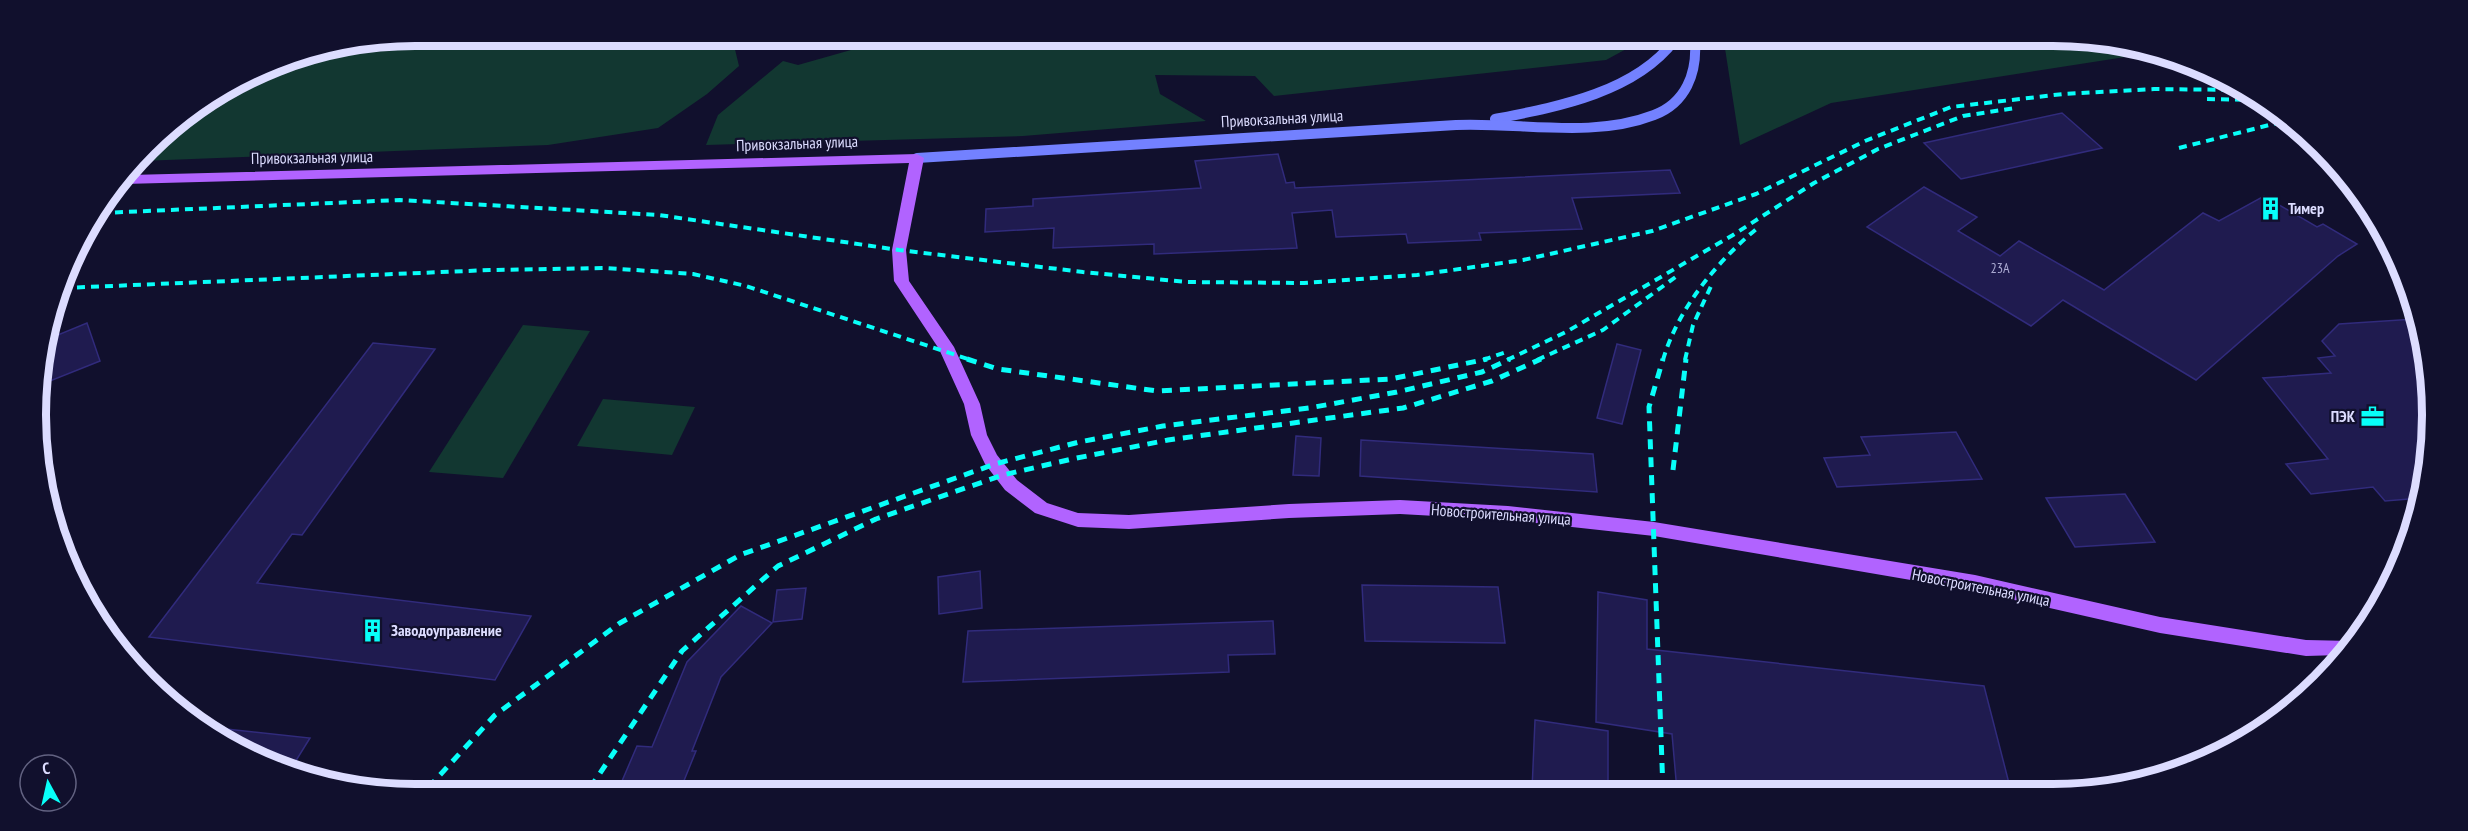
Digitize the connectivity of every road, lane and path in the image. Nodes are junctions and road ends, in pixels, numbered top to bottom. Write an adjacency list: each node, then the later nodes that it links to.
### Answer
1 (1669, 46): 3 (main road)
2 (1695, 46): 3 (main road)
3 (1468, 125): 4 (main road, Привокзальная улица)
4 (916, 158): 5 (main road, Привокзальная улица); 6 (main road, Новостроительная улица)
5 (132, 180)
6 (2339, 647)

